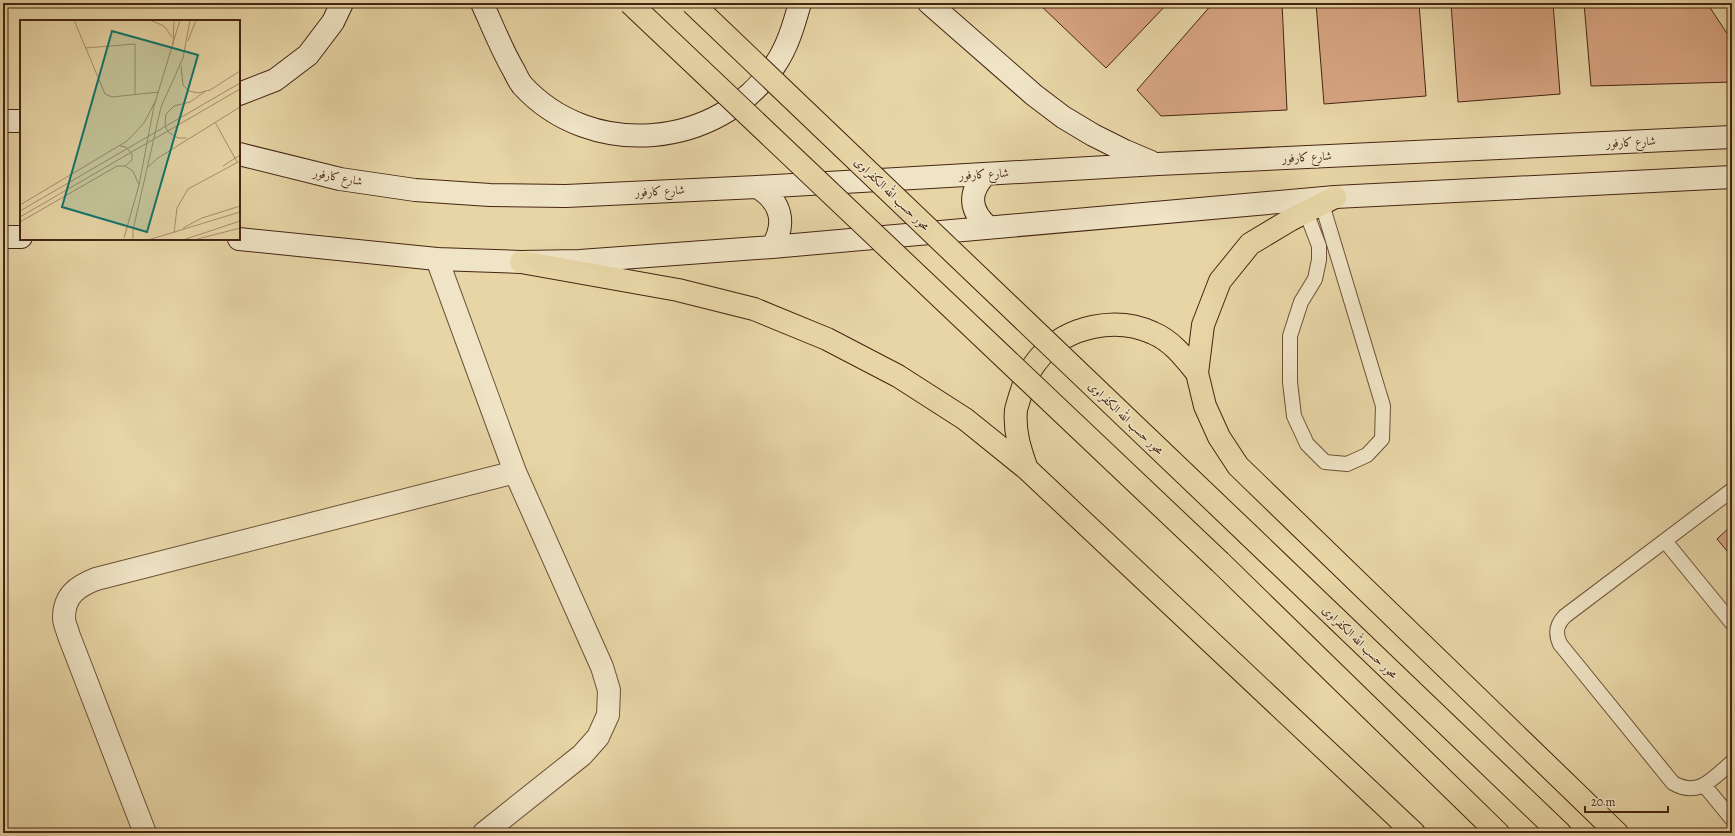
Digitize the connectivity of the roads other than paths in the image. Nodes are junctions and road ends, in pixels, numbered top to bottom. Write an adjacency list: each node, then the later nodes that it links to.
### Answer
1 (342, 3): 7 (street)
2 (482, 3): 5 (street)
3 (630, 3): 36 (main road, bridge)
4 (692, 3): 37 (main road, محور حسب الله الكفراوى, bridge)
5 (800, 3)
6 (929, 3): 12 (street)
7 (240, 94)
8 (3, 121): 9 (street)
9 (20, 121)
10 (1732, 137): 12 (street, شارع كارفور)
11 (240, 154): 15 (street, شارع كارفور)
12 (1158, 164): 13 (street, شارع كارفور)
13 (986, 174): 15 (street, شارع كارفور); 17 (street)
14 (1732, 177): 16 (street)
15 (757, 187): 21 (street)
16 (1321, 204): 16 (lane); 17 (street); 24 (main road)
17 (988, 227): 21 (street)
18 (3, 237): 19 (street)
19 (20, 237)
20 (240, 239): 22 (street)
21 (772, 247): 23 (street)
22 (437, 259): 23 (street); 26 (street)
23 (521, 262): 25 (main road)
24 (1197, 373): 25 (main road); 38 (main road)
25 (1027, 469): 35 (main road)
26 (515, 472): 33 (street); 34 (street)
27 (1732, 490): 28 (lane)
28 (1665, 541): 29 (lane); 31 (lane)
29 (1732, 623)
30 (1732, 762): 31 (lane)
31 (1704, 785): 32 (lane)
32 (1732, 819)
33 (145, 833)
34 (484, 833)
35 (1414, 833)
36 (1498, 833)
37 (1560, 833)
38 (1617, 833)

